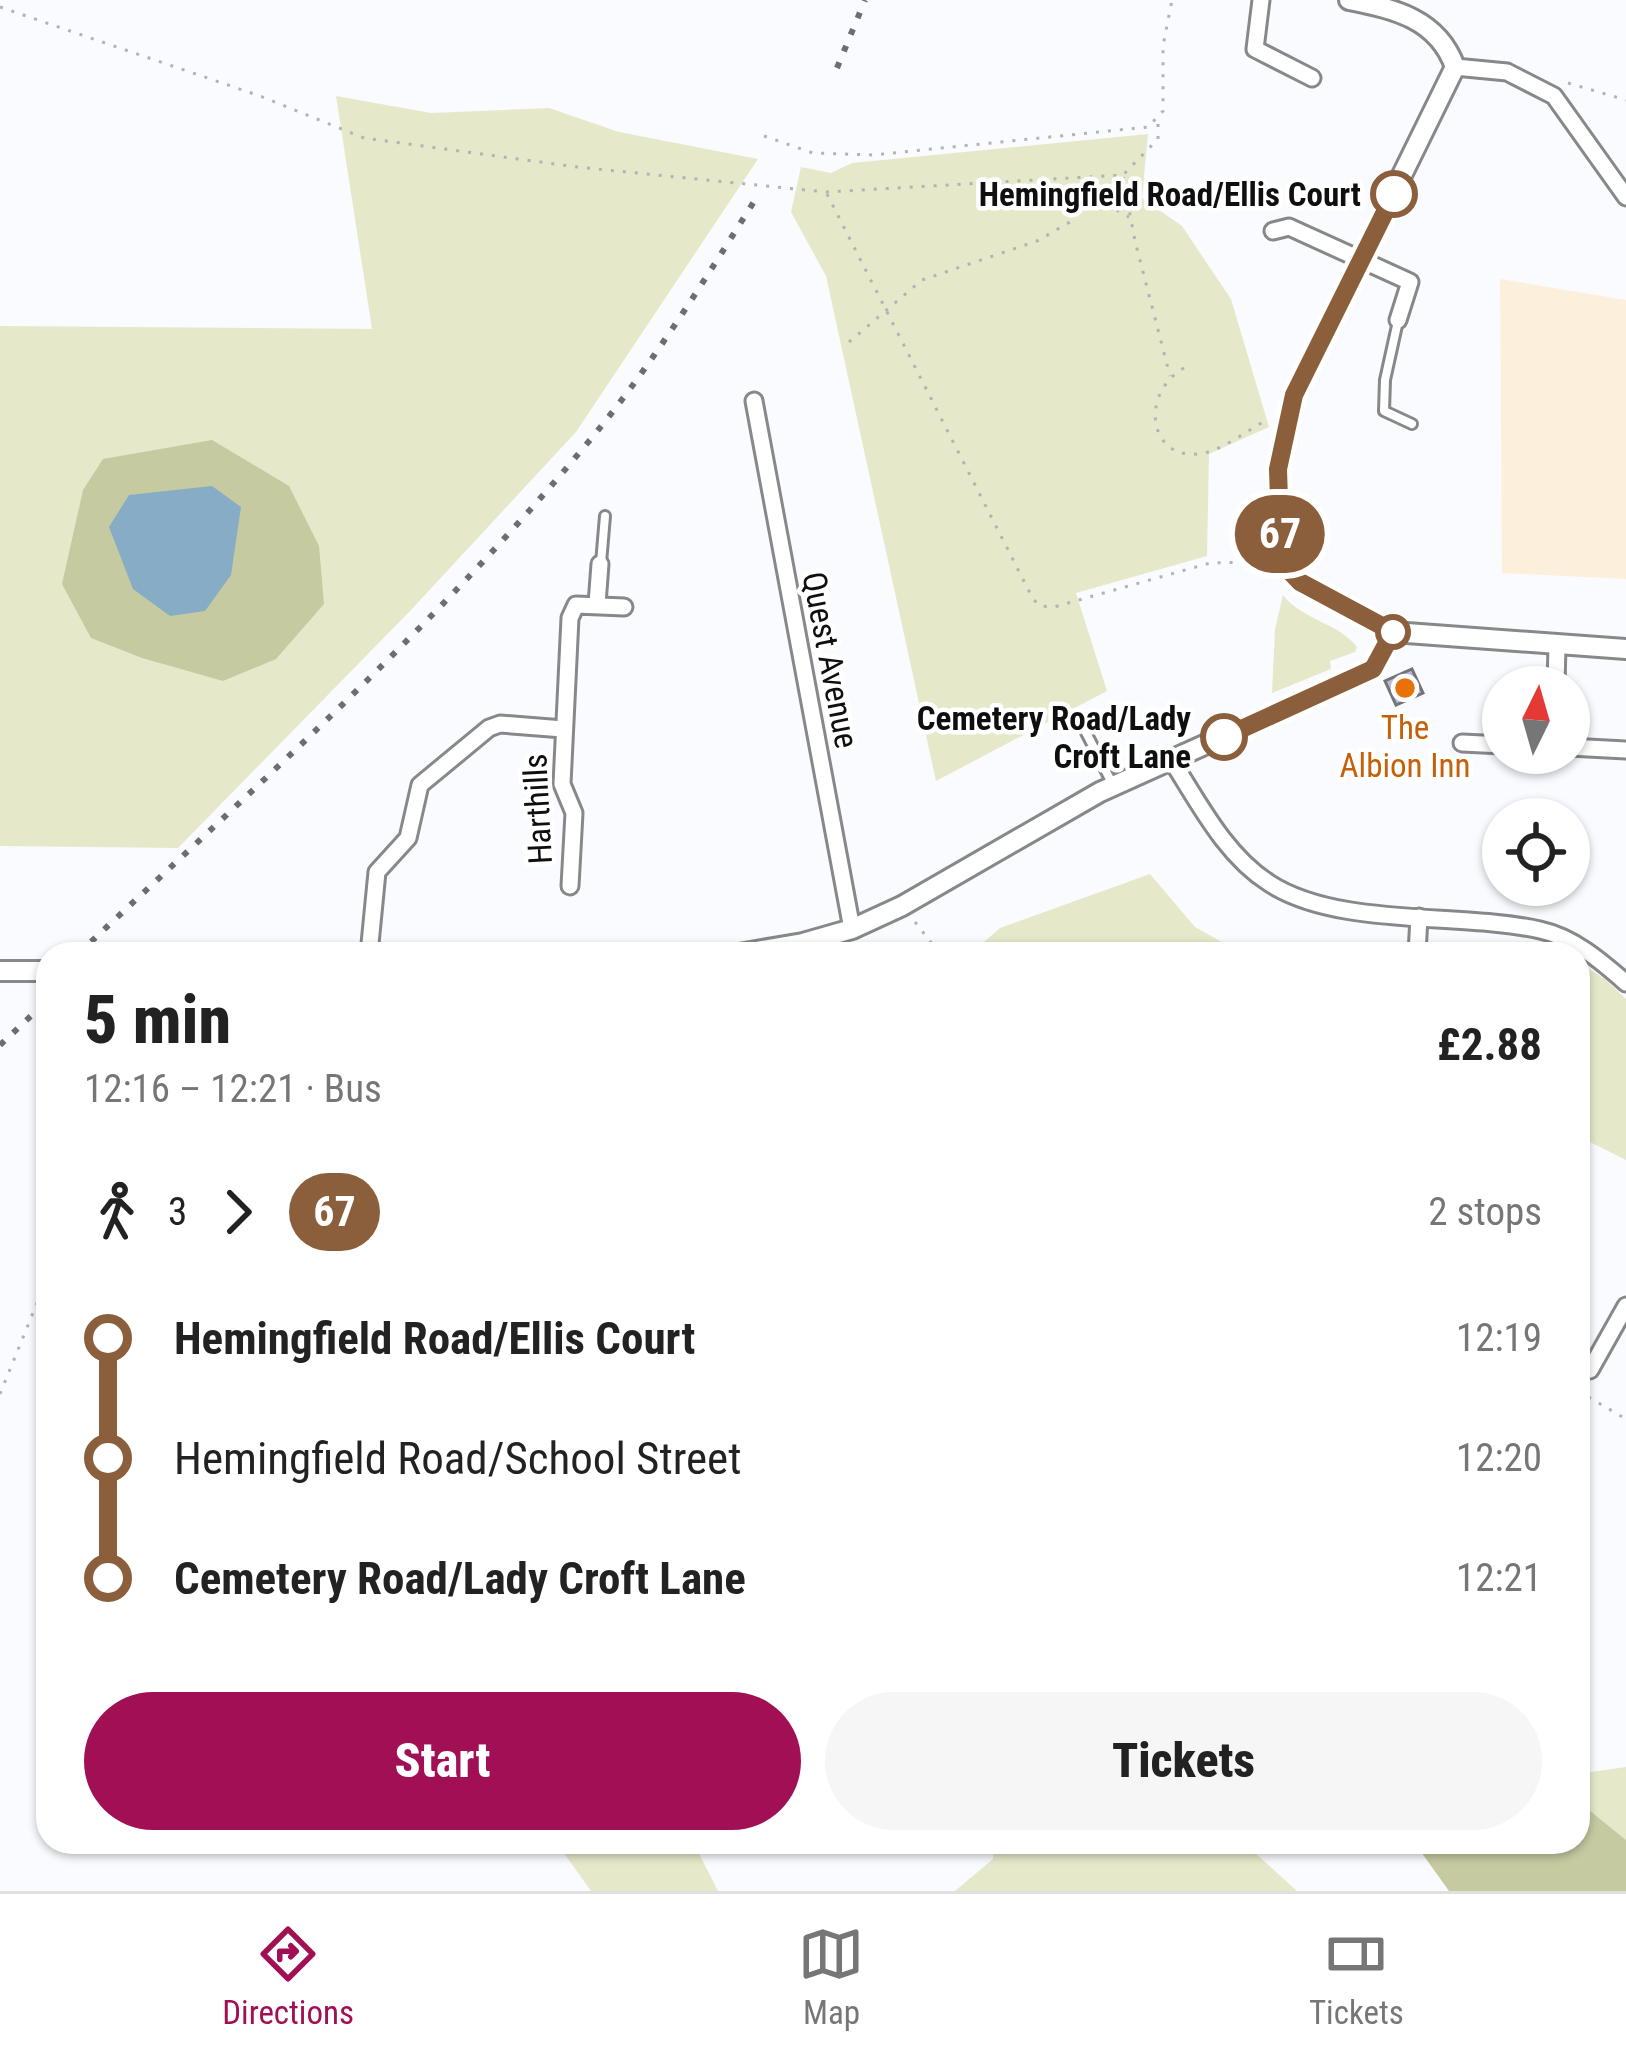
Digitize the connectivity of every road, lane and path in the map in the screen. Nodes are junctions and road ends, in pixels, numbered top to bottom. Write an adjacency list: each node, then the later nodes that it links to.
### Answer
1 (1172, 0): 7 (path)
2 (1261, 0): 6 (street)
3 (1349, 0): 5 (street)
4 (0, 7): 11 (path)
5 (1455, 67): 12 (street); 16 (street)
6 (1312, 78)
7 (1158, 120): 8 (path); 9 (path)
8 (764, 136)
9 (1123, 175): 10 (path); 14 (path)
10 (1096, 176): 11 (path); 13 (path)
11 (826, 192): 17 (path)
12 (1626, 197)
13 (1080, 200): 14 (path); 17 (path)
14 (1131, 218): 21 (path)
15 (1273, 231): 16 (street)
16 (1362, 262): 18 (street); 23 (street)
17 (885, 310): 19 (path); 26 (path)
18 (1398, 320): 24 (lane)
19 (849, 342)
20 (1184, 368): 21 (path)
21 (1170, 376): 23 (path)
22 (754, 400): 45 (street, Quest Avenue)
23 (1292, 406): 26 (street)
24 (1412, 424)
25 (605, 516): 27 (lane)
26 (1281, 562): 30 (street)
27 (600, 564): 28 (street)
28 (597, 604): 29 (street); 35 (street, Harthills)
29 (624, 607)
30 (1393, 632): 31 (street); 40 (street)
31 (1557, 645): 32 (street); 33 (street)
32 (1626, 649)
33 (1556, 666)
34 (1078, 717): 41 (lane)
35 (563, 729): 42 (street, Harthills); 46 (street, Harthills)
36 (1462, 743): 37 (street)
37 (1482, 744)
38 (1590, 748): 39 (street)
39 (1626, 750)
40 (1172, 761): 41 (street); 44 (street)
41 (1114, 786): 43 (street)
42 (570, 886)
43 (902, 906): 45 (street); 48 (path)
44 (1419, 917): 49 (street); 50 (street)
45 (852, 929): 47 (street)
46 (370, 942)
47 (810, 942)
48 (930, 942)
49 (1418, 942)
50 (1568, 942)
51 (1590, 953): 54 (street)
52 (0, 971): 53 (street)
53 (36, 971)
54 (1626, 983)
55 (36, 1306): 58 (path)
56 (1626, 1306): 57 (street)
57 (1590, 1370)
58 (0, 1394)
59 (1590, 1398): 60 (path)
60 (1626, 1419)

